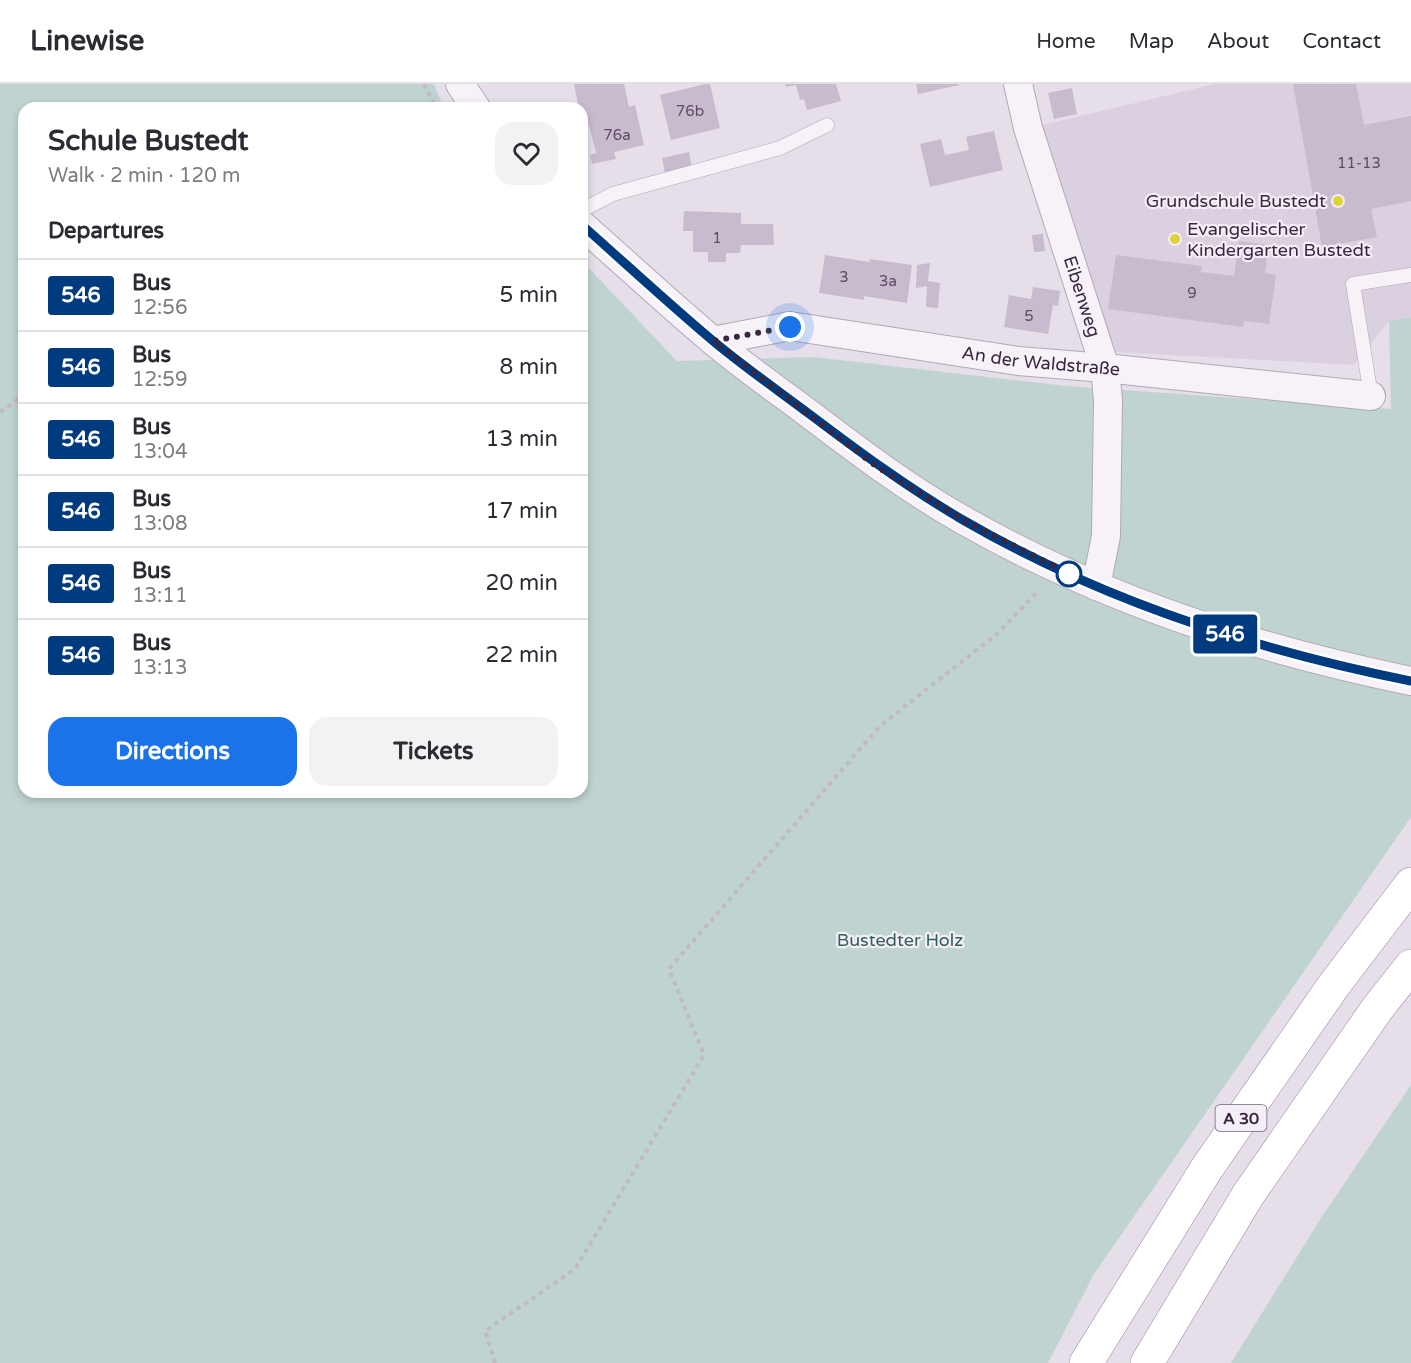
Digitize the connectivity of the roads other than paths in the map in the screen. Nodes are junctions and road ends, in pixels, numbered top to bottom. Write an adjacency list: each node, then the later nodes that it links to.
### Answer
1 (460, 84): 3 (street)
2 (1018, 84): 9 (street, Eibenweg)
3 (472, 102)
4 (827, 125): 5 (lane)
5 (588, 207)
6 (588, 230): 8 (street)
7 (1411, 275): 10 (lane)
8 (713, 341): 9 (street, An der Waldstraße); 11 (street)
9 (1105, 368): 10 (street, An der Waldstraße); 11 (street, Eibenweg)
10 (1371, 396)
11 (1096, 586): 12 (street)
12 (1411, 681)
13 (1411, 884): 15 (highway, A 30)
14 (1411, 966): 16 (highway, A 30)
15 (1086, 1363)
16 (1147, 1363)

